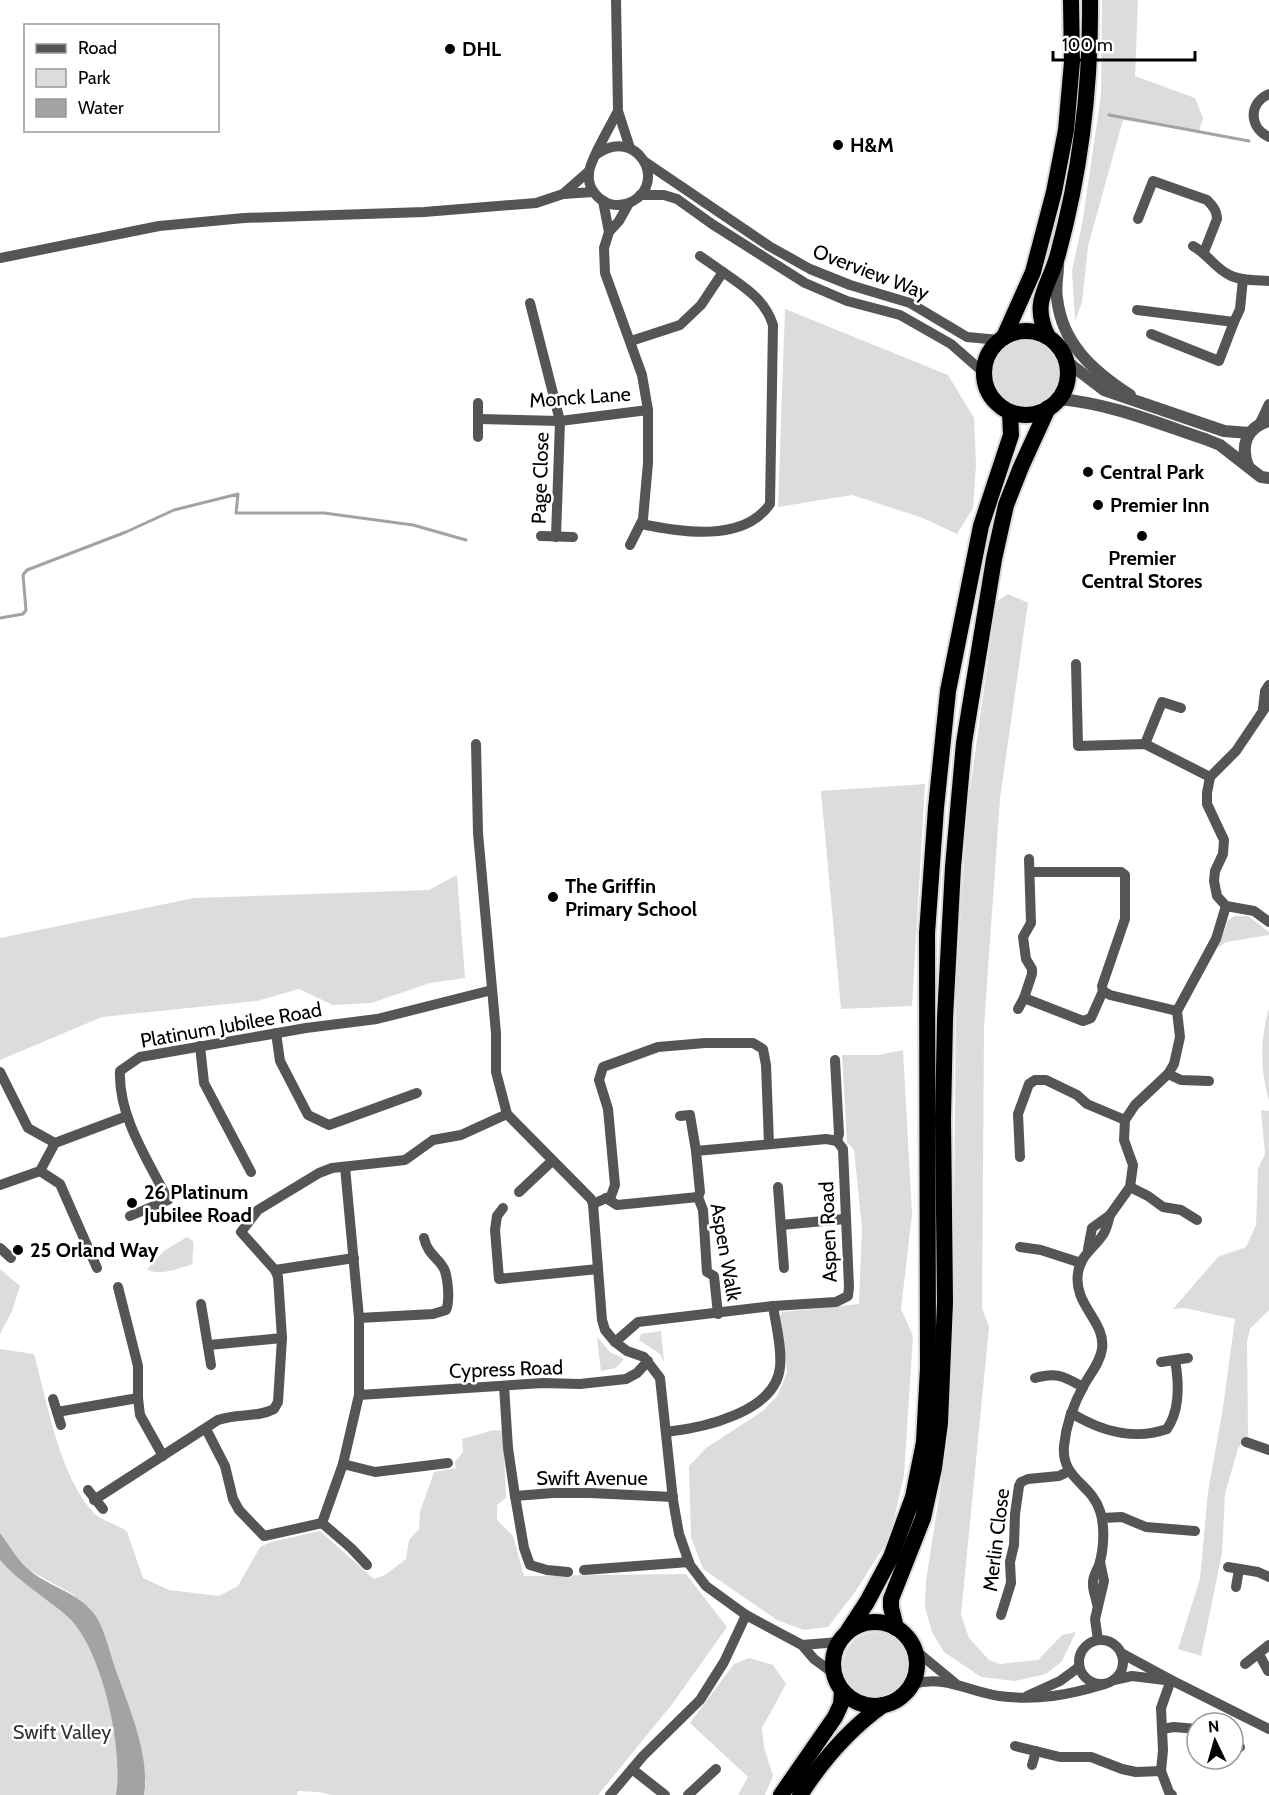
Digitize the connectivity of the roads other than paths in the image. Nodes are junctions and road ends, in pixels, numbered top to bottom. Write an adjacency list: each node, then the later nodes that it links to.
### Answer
1 (616, 0): 5 (street)
2 (1071, 0): 31 (highway)
3 (1090, 0): 20 (highway)
4 (1269, 94): 6 (street)
5 (618, 111): 7 (street); 8 (street)
6 (1269, 137)
7 (630, 148): 8 (street); 9 (street)
8 (597, 154): 10 (street)
9 (645, 162): 13 (street); 31 (street, Overview Way)
10 (588, 172): 11 (street); 12 (street)
11 (593, 192): 12 (street); 14 (street)
12 (563, 194): 22 (street)
13 (640, 195): 15 (street); 34 (street, Overview Way)
14 (603, 201): 15 (street); 17 (street)
15 (629, 203): 17 (street)
16 (1138, 219): 19 (street)
17 (609, 232): 32 (street)
18 (1193, 246): 19 (street)
19 (1204, 252): 24 (street)
20 (1058, 255): 30 (highway); 35 (street)
21 (700, 256): 23 (street)
22 (0, 258)
23 (723, 272): 32 (street); 48 (street)
24 (1244, 279): 25 (street); 28 (street)
25 (1269, 280)
26 (530, 303): 42 (street, Page Close)
27 (1137, 310): 28 (street)
28 (1234, 322): 29 (street)
29 (1150, 334)
30 (1048, 337): 31 (highway); 33 (highway)
31 (1001, 338): 34 (highway)
32 (631, 341): 39 (street)
33 (1066, 362): 35 (street); 37 (highway)
34 (983, 372): 40 (highway)
35 (1141, 402): 44 (street)
36 (478, 403): 41 (street)
37 (1053, 404): 40 (highway); 46 (street); 155 (highway)
38 (1269, 404): 43 (street)
39 (648, 410): 42 (street, Monck Lane); 48 (street)
40 (1010, 412): 156 (highway)
41 (479, 418): 42 (street, Monck Lane); 45 (street)
42 (560, 421): 50 (street, Page Close)
43 (1264, 422): 44 (street)
44 (1249, 433): 46 (street)
45 (478, 437)
46 (1248, 466): 47 (street)
47 (1269, 478)
48 (640, 524): 52 (street)
49 (542, 536): 50 (street)
50 (556, 537): 51 (street)
51 (573, 537)
52 (630, 545)
53 (1076, 664): 58 (street)
54 (1269, 685): 55 (street)
55 (1266, 706): 59 (street)
56 (1180, 708): 58 (street)
57 (476, 744): 64 (street)
58 (1145, 744): 59 (street)
59 (1210, 777): 62 (street)
60 (1029, 859): 61 (street)
61 (1030, 872): 65 (street); 66 (street)
62 (1226, 906): 63 (street); 68 (street)
63 (1269, 922)
64 (492, 990): 69 (street, Platinum Jubilee Road); 76 (street)
65 (1103, 991): 66 (street); 68 (street)
66 (1024, 998): 67 (street)
67 (1018, 1009)
68 (1177, 1011): 73 (street)
69 (276, 1033): 70 (street, Platinum Jubilee Road); 75 (street)
70 (200, 1046): 77 (street, Platinum Jubilee Road); 88 (street)
71 (835, 1060): 80 (street, Aspen Road)
72 (0, 1072): 81 (street)
73 (1168, 1074): 74 (street); 79 (street)
74 (1209, 1081)
75 (417, 1093)
76 (507, 1114): 85 (street); 86 (street)
77 (127, 1116): 81 (street); 97 (street, Platinum Jubilee Road)
78 (680, 1116): 83 (street)
79 (1125, 1120): 84 (street); 91 (street)
80 (837, 1141): 82 (street); 98 (street, Aspen Road)
81 (55, 1143): 87 (street)
82 (770, 1144): 83 (street); 94 (street)
83 (696, 1151): 93 (street)
84 (1020, 1157)
85 (552, 1161): 92 (street); 95 (street)
86 (345, 1167): 105 (street); 110 (street)
87 (40, 1171): 89 (street); 107 (street)
88 (251, 1172)
89 (0, 1185)
90 (778, 1187): 100 (street)
91 (1130, 1187): 99 (street); 106 (street)
92 (519, 1192)
93 (698, 1197): 94 (street); 114 (street, Aspen Walk)
94 (606, 1198): 95 (street)
95 (593, 1204): 109 (street)
96 (503, 1208): 109 (street)
97 (130, 1216)
98 (845, 1219): 100 (street); 113 (street, Aspen Road)
99 (1197, 1220)
100 (781, 1225): 108 (street)
101 (424, 1238): 115 (street)
102 (1020, 1247): 106 (street)
103 (0, 1248): 104 (street)
104 (11, 1258)
105 (354, 1258): 110 (street); 115 (street)
106 (1081, 1263): 126 (street)
107 (97, 1268)
108 (784, 1268)
109 (598, 1269): 117 (street)
110 (275, 1270): 116 (street)
111 (118, 1287): 128 (street)
112 (201, 1304): 118 (street)
113 (773, 1306): 114 (street, Aspen Road); 134 (street)
114 (718, 1314): 117 (street, Aspen Road)
115 (359, 1318): 127 (street)
116 (282, 1338): 118 (street); 133 (street)
117 (615, 1341): 120 (street)
118 (209, 1345): 123 (street)
119 (1188, 1358): 121 (street)
120 (648, 1360): 125 (street, Cypress Road); 134 (street)
121 (1175, 1360): 122 (street); 131 (street)
122 (1161, 1362)
123 (211, 1365)
124 (1035, 1378): 126 (street)
125 (504, 1386): 127 (street, Cypress Road); 141 (street, Swift Avenue)
126 (1083, 1387): 131 (street)
127 (359, 1395): 139 (street)
128 (138, 1398): 130 (street); 137 (street)
129 (53, 1399): 130 (street)
130 (57, 1412): 132 (street)
131 (1071, 1413): 140 (street)
132 (61, 1425)
133 (206, 1429): 137 (street); 145 (street)
134 (666, 1432): 142 (street)
135 (1246, 1442): 136 (street)
136 (1269, 1450)
137 (163, 1456): 143 (street)
138 (448, 1463): 139 (street)
139 (343, 1464): 145 (street)
140 (1069, 1471): 144 (street); 154 (street, Merlin Close)
141 (515, 1496): 142 (street, Swift Avenue); 150 (street)
142 (673, 1497): 147 (street)
143 (103, 1509)
144 (1102, 1518): 146 (street); 157 (street)
145 (322, 1523): 148 (street)
146 (1195, 1531)
147 (689, 1562): 149 (street); 153 (street)
148 (367, 1565)
149 (584, 1570)
150 (568, 1572)
151 (1269, 1577): 152 (street)
152 (1236, 1587)
153 (746, 1615): 158 (street); 180 (street)
154 (1001, 1615)
155 (896, 1628): 156 (highway); 160 (highway)
156 (843, 1637): 158 (street); 166 (highway)
157 (1098, 1640): 161 (street); 164 (street)
158 (802, 1645): 166 (street)
159 (1269, 1645): 162 (street)
160 (915, 1650): 169 (street); 170 (highway)
161 (1121, 1653): 167 (street); 168 (street)
162 (1259, 1654): 163 (street); 165 (street)
163 (1245, 1664)
164 (1079, 1667): 168 (street); 172 (street)
165 (1268, 1671)
166 (834, 1673): 171 (highway)
167 (1171, 1680): 168 (street); 175 (street); 176 (street)
168 (1110, 1682): 172 (street)
169 (956, 1683): 170 (street); 172 (street)
170 (912, 1684): 173 (highway)
171 (842, 1691): 173 (highway); 186 (highway)
172 (1025, 1697)
173 (883, 1705): 187 (highway)
174 (1185, 1728): 175 (street)
175 (1162, 1729): 182 (street)
176 (1269, 1729)
177 (1015, 1746): 178 (street)
178 (1036, 1751): 179 (street); 182 (street)
179 (1032, 1765)
180 (632, 1769): 183 (street); 184 (street)
181 (716, 1769): 185 (street)
182 (1161, 1771): 188 (street)
183 (610, 1795)
184 (665, 1795)
185 (688, 1795)
186 (781, 1795)
187 (800, 1795)
188 (1172, 1795)

